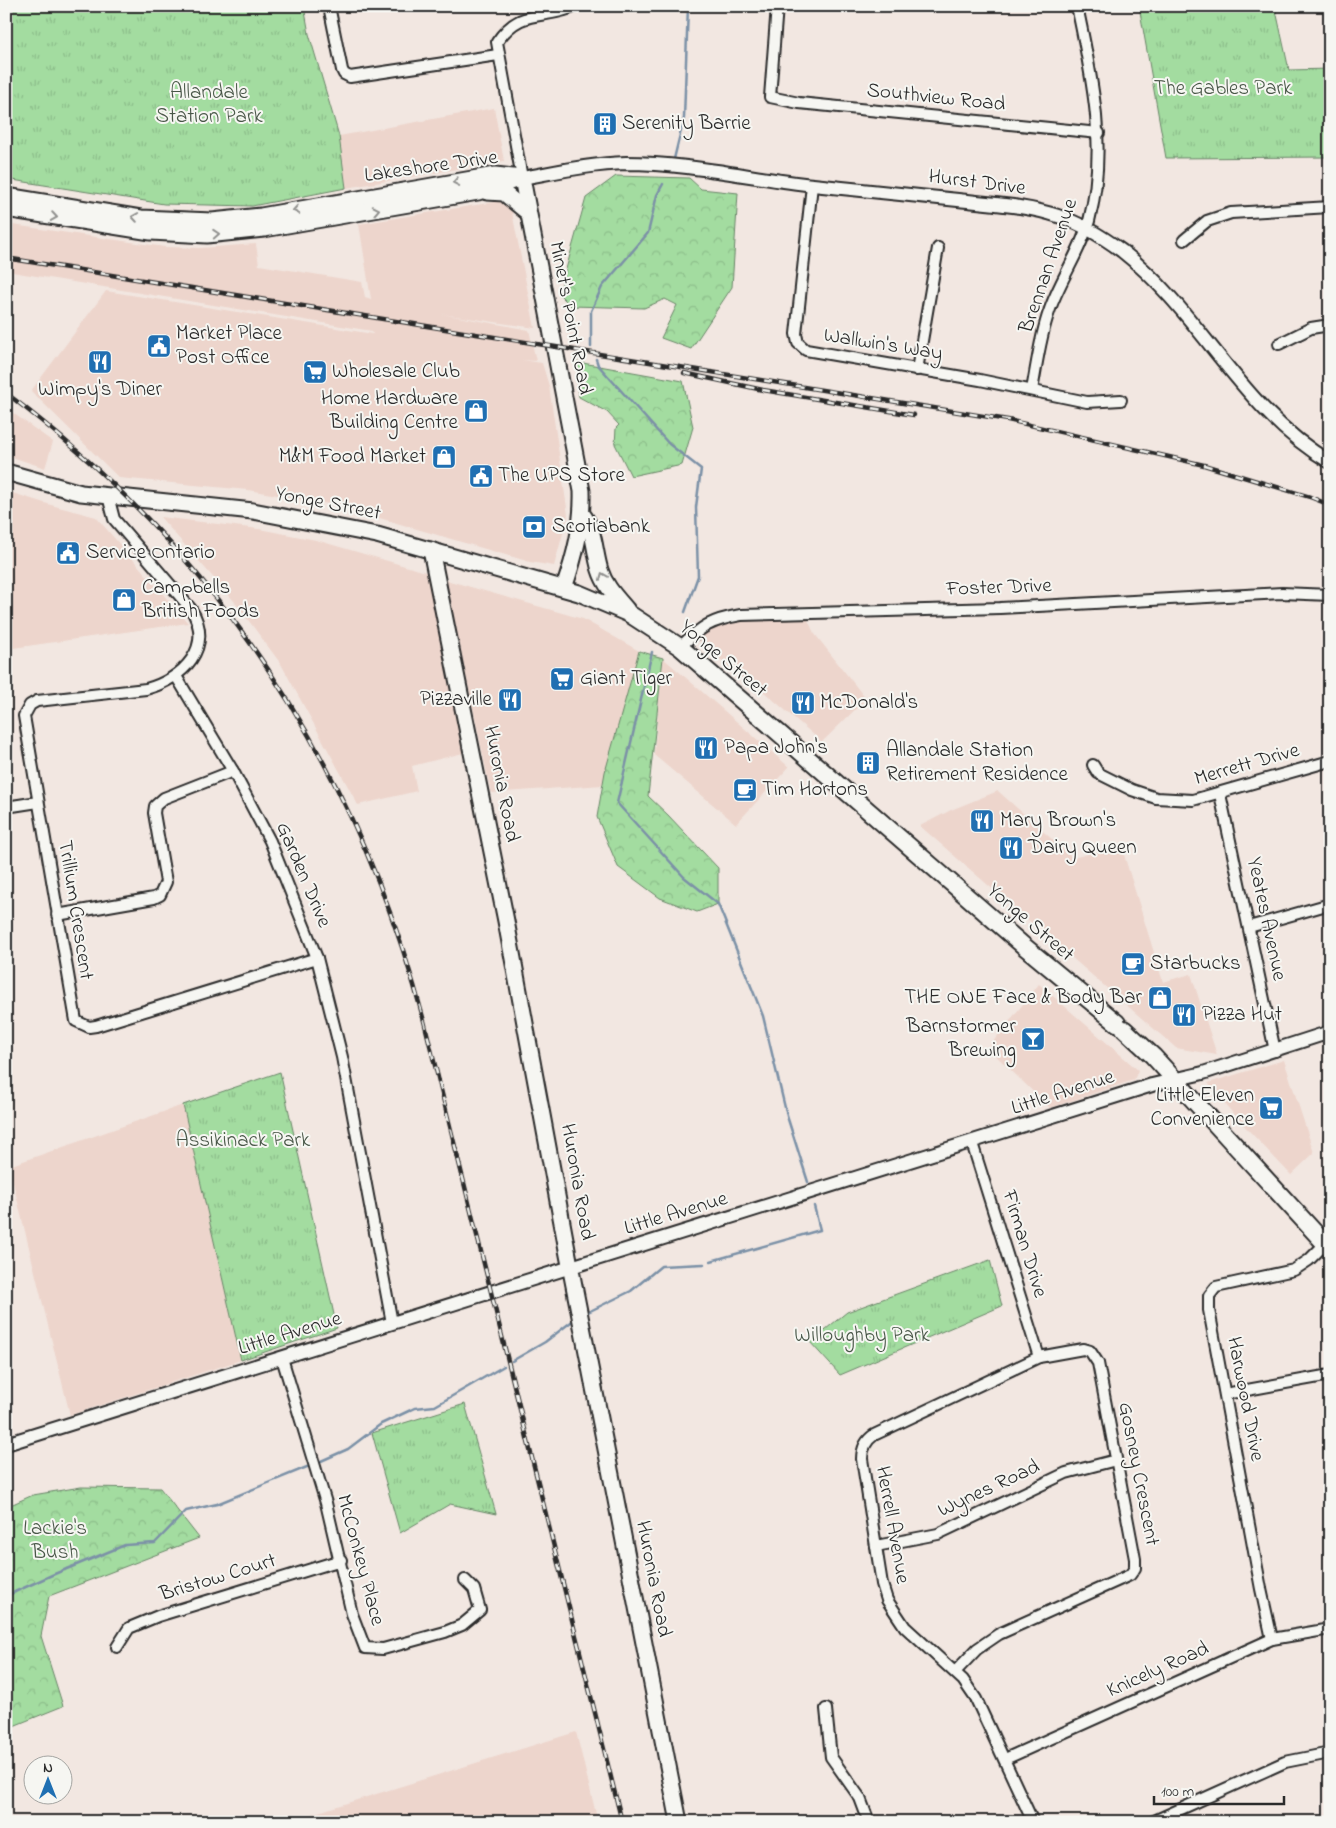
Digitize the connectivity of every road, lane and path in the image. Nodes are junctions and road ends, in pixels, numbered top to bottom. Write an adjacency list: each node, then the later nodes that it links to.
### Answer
1 (329, 6): 5 (street)
2 (576, 6): 5 (street)
3 (777, 6): 6 (street, Southview Road)
4 (1077, 6): 6 (street, Brennan Avenue)
5 (498, 55): 7 (street, Minet's Point Road)
6 (1099, 133): 14 (street, Brennan Avenue)
7 (522, 178): 8 (street, Hurst Drive); 9 (main road, Lakeshore Drive); 10 (main road, Lakeshore Drive, one-way to 10); 13 (main road, Minet's Point Road)
8 (812, 185): 14 (street, Hurst Drive); 19 (street, Wallwin's Way)
9 (478, 192): 12 (main road, Lakeshore Drive, one-way to 9); 13 (main road)
10 (6, 196)
11 (1330, 207): 15 (street)
12 (6, 209)
13 (527, 212): 25 (main road, Minet's Point Road)
14 (1086, 228): 20 (street, Brennan Avenue); 22 (street, Hurst Drive)
15 (1184, 240)
16 (938, 248): 19 (street)
17 (1330, 325): 18 (street)
18 (1279, 344)
19 (918, 370): 20 (street, Wallwin's Way)
20 (1032, 390): 21 (street, Wallwin's Way)
21 (1121, 400)
22 (1330, 462)
23 (6, 472): 24 (main road, Yonge Street)
24 (108, 496): 26 (main road, Yonge Street); 31 (street)
25 (582, 514): 27 (main road, Minet's Point Road); 29 (main road, one-way to 25)
26 (431, 550): 27 (main road, Yonge Street); 47 (main road, Huronia Road)
27 (564, 588): 29 (main road, Yonge Street)
28 (1330, 595): 30 (street, Foster Drive)
29 (631, 615): 30 (main road, Yonge Street)
30 (680, 647): 44 (main road, Yonge Street)
31 (176, 676): 34 (street, Garden Drive); 36 (street, Trillium Crescent)
32 (1330, 761): 35 (street, Merrett Drive)
33 (1094, 765): 35 (street, Merrett Drive)
34 (233, 771): 39 (street); 41 (street, Garden Drive)
35 (1220, 794): 40 (street, Yeates Avenue)
36 (38, 802): 37 (street); 39 (street, Trillium Crescent)
37 (6, 807)
38 (1330, 904): 40 (street)
39 (57, 915): 41 (street, Trillium Crescent)
40 (1249, 927): 43 (street, Yeates Avenue)
41 (317, 958): 48 (street, Garden Drive)
42 (1330, 1032): 43 (street, Little Avenue)
43 (1275, 1051): 44 (street, Little Avenue)
44 (1174, 1080): 45 (street, Little Avenue); 46 (main road, Yonge Street)
45 (972, 1143): 47 (street, Little Avenue); 49 (street, Firman Drive)
46 (1327, 1246): 52 (street, Harwood Drive)
47 (571, 1268): 48 (street, Little Avenue); 66 (main road, Huronia Road)
48 (392, 1323): 50 (street, Little Avenue)
49 (1039, 1357): 54 (street, Gosney Crescent); 55 (street, Herrell Avenue)
50 (282, 1358): 53 (street, Little Avenue); 56 (street, McConkey Place)
51 (1330, 1376): 52 (street)
52 (1225, 1394): 59 (street, Harwood Drive)
53 (6, 1444)
54 (1116, 1460): 55 (street, Wynes Road); 61 (street, Gosney Crescent)
55 (876, 1546): 61 (street, Herrell Avenue)
56 (341, 1560): 57 (street, McConkey Place); 60 (street, Bristow Court)
57 (466, 1580)
58 (1330, 1629): 59 (street, Knicely Road)
59 (1272, 1639): 64 (street, Knicely Road)
60 (116, 1647)
61 (955, 1672): 64 (street, Herrell Avenue)
62 (826, 1709): 67 (street)
63 (1330, 1753): 65 (street)
64 (1005, 1759): 68 (street, Herrell Avenue)
65 (1159, 1820)
66 (679, 1822)
67 (868, 1822)
68 (1033, 1822)

